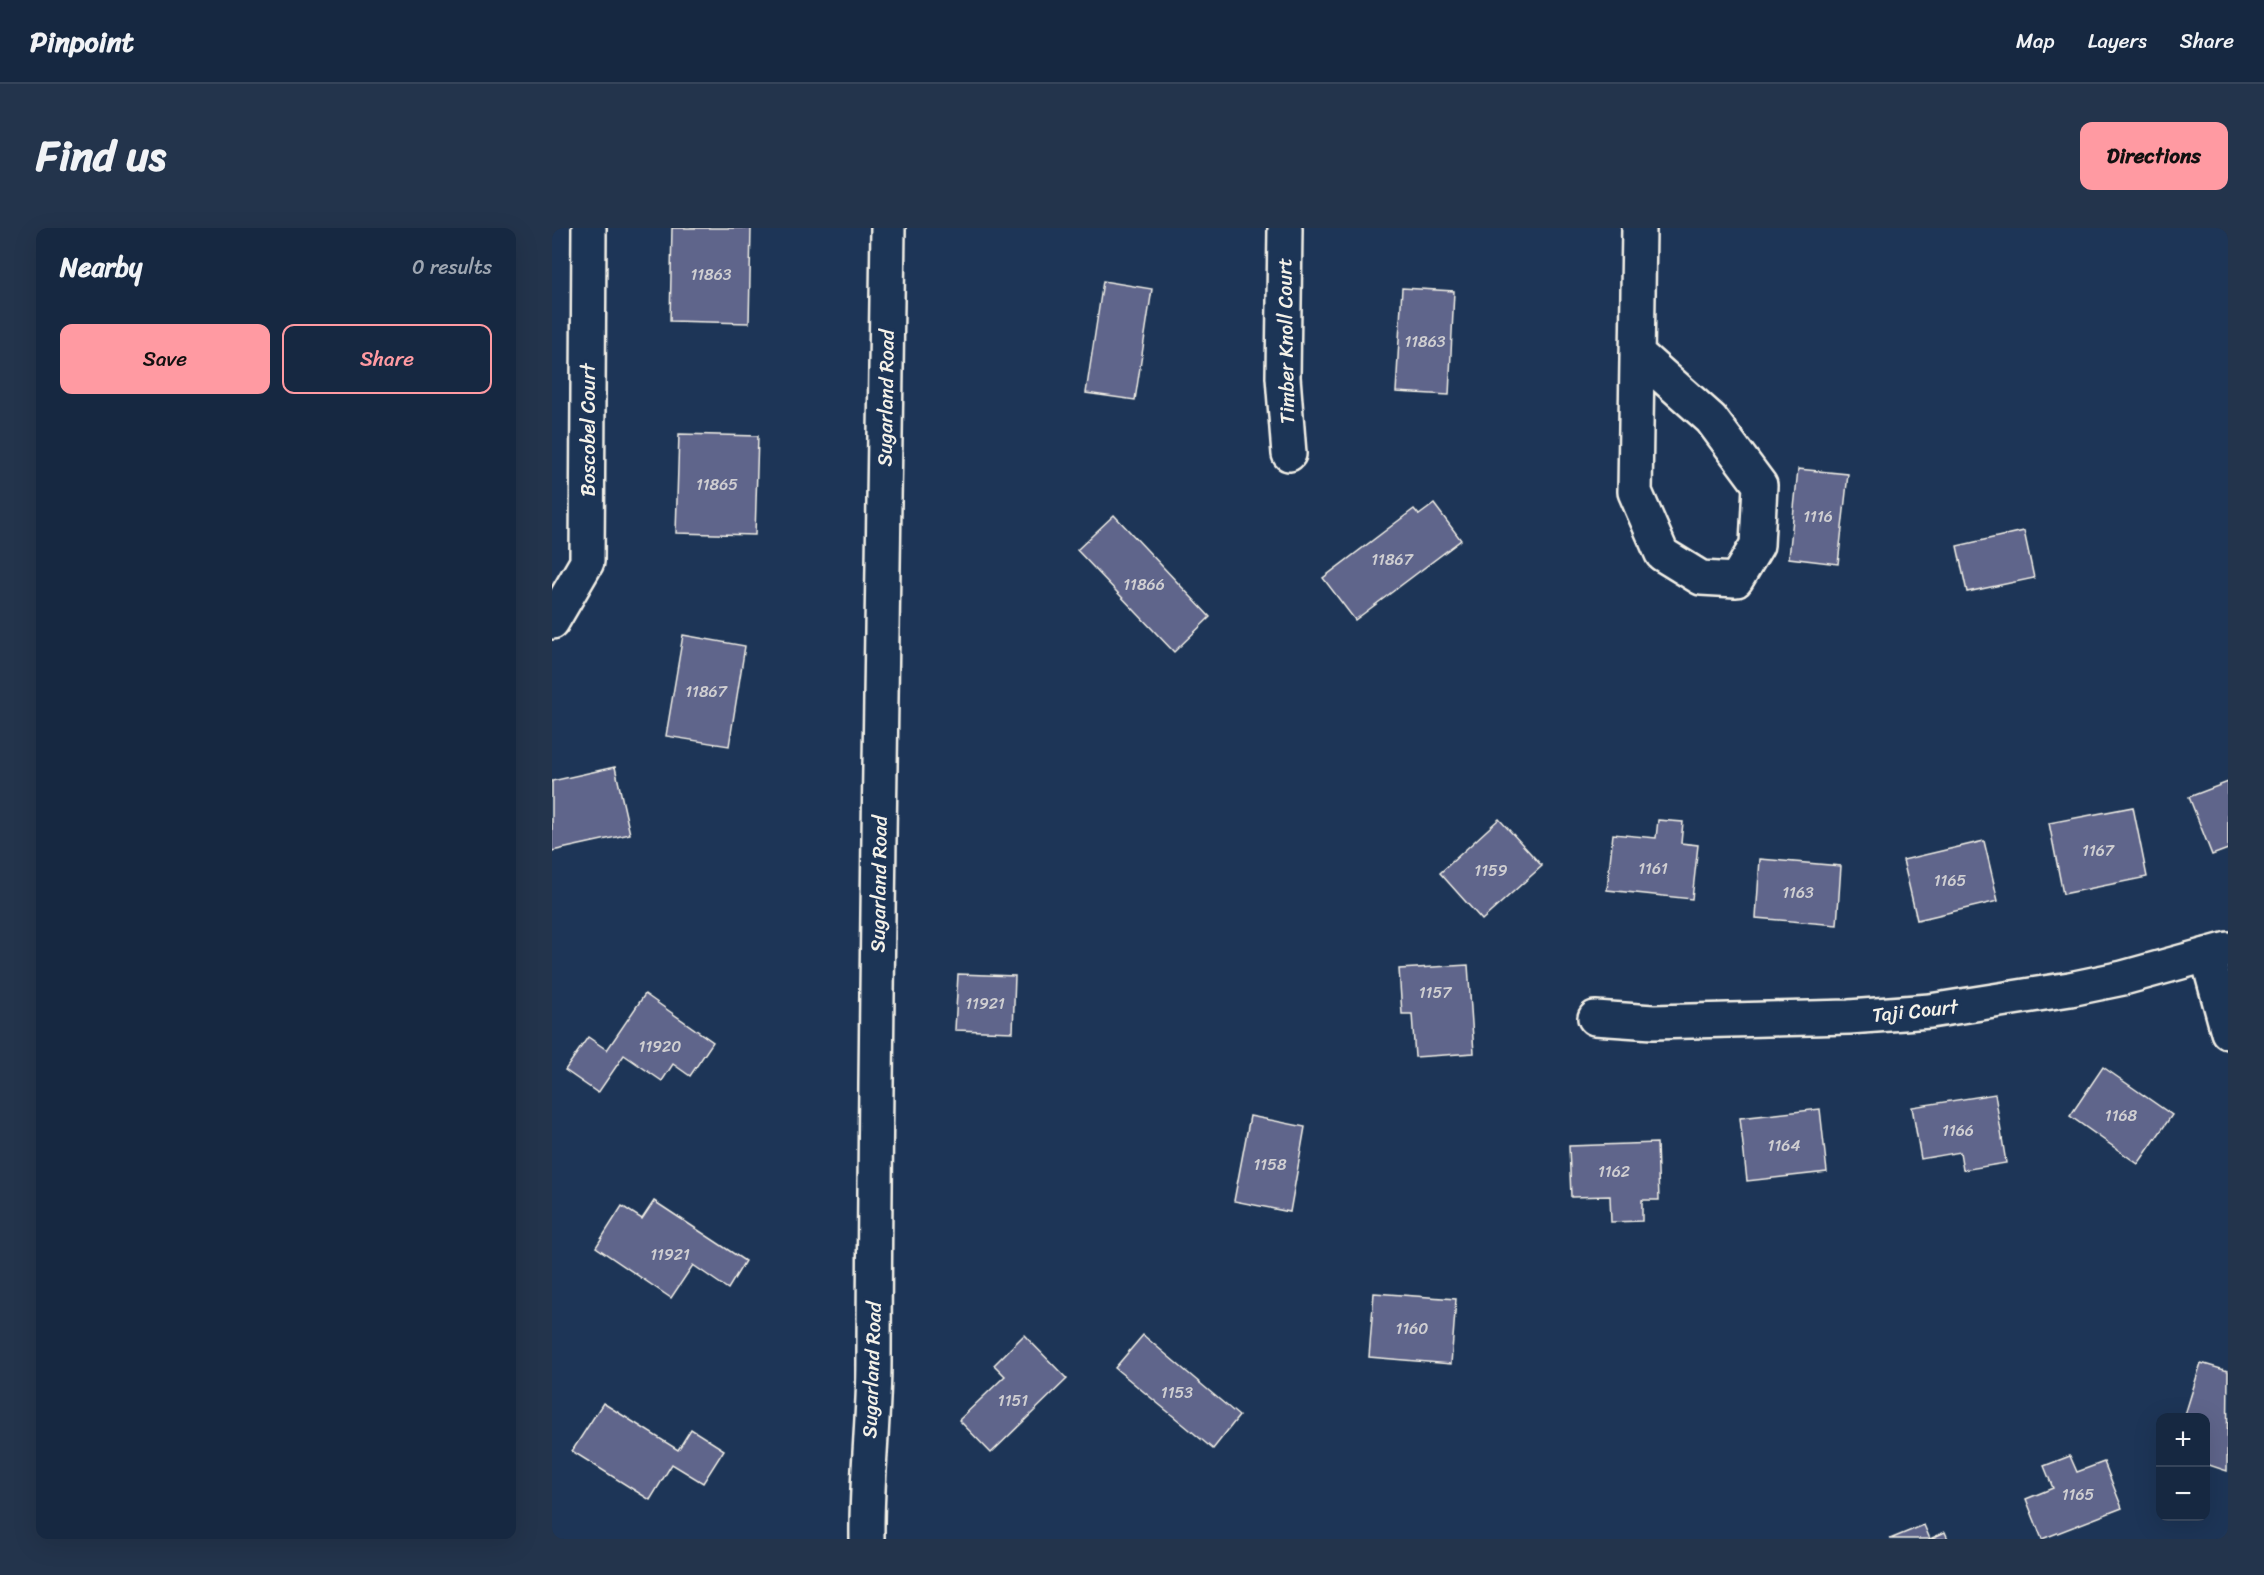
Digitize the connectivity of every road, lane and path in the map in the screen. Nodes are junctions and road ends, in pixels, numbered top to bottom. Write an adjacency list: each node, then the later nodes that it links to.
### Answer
1 (589, 228): 7 (street, Boscobel Court)
2 (888, 228): 11 (street, Sugarland Road)
3 (1285, 228): 6 (street, Timber Knoll Court)
4 (1639, 228): 5 (street)
5 (1637, 353): 5 (street)
6 (1289, 454)
7 (552, 622)
8 (2217, 952): 9 (street, Taji Court); 10 (street)
9 (1595, 1018)
10 (2228, 1032)
11 (867, 1539)

